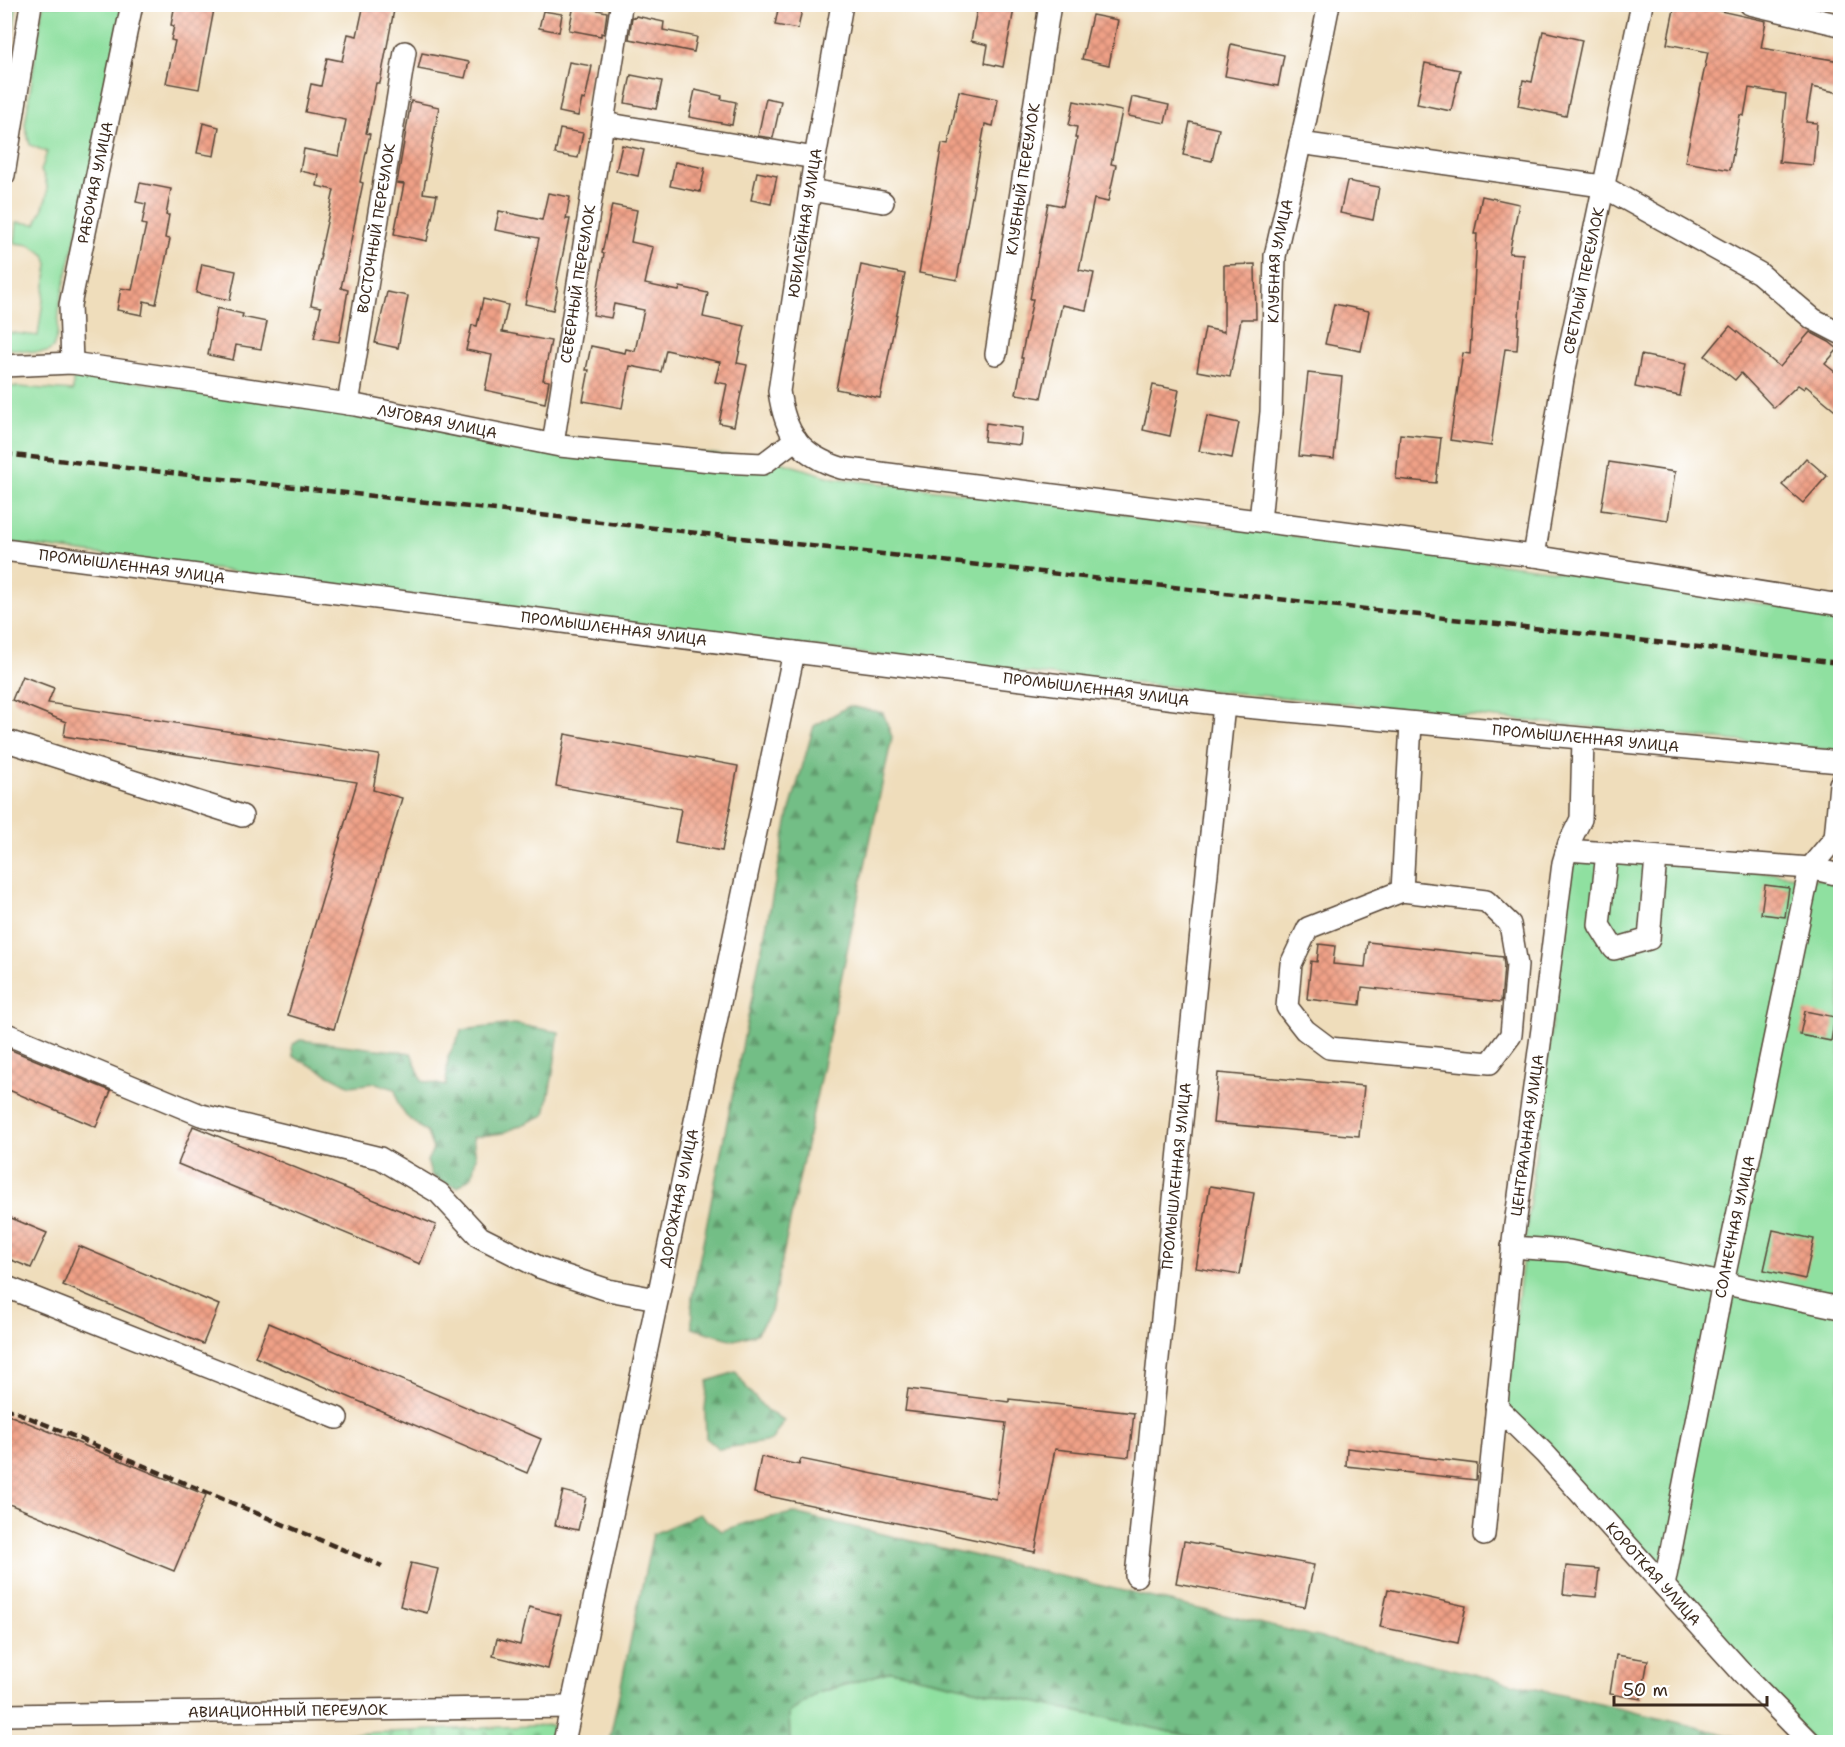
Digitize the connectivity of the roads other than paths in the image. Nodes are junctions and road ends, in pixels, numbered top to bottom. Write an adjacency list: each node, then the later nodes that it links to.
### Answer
1 (30, 4): 14 (street)
2 (132, 4): 20 (street, РАБОЧАЯ УЛИЦА)
3 (842, 4): 13 (street, ЮБИЛЕЙНАЯ УЛИЦА)
4 (1050, 4): 19 (street, КЛУБНЫЙ ПЕРЕУЛОК)
5 (1329, 4): 12 (street, КЛУБНАЯ УЛИЦА)
6 (1642, 4): 15 (street, СВЕТЛЫЙ ПЕРЕУЛОК)
7 (1750, 4): 9 (street)
8 (621, 7): 11 (street, СЕВЕРНЫЙ ПЕРЕУЛОК)
9 (1840, 25)
10 (405, 52): 22 (street, ВОСТОЧНЫЙ ПЕРЕУЛОК)
11 (603, 123): 13 (street); 24 (street, СЕВЕРНЫЙ ПЕРЕУЛОК)
12 (1300, 143): 15 (street); 25 (street, КЛУБНАЯ УЛИЦА)
13 (815, 158): 16 (street, ЮБИЛЕЙНАЯ УЛИЦА)
14 (4, 175)
15 (1602, 186): 18 (street); 27 (street, СВЕТЛЫЙ ПЕРЕУЛОК)
16 (810, 190): 17 (street); 23 (street, ЮБИЛЕЙНАЯ УЛИЦА)
17 (883, 202)
18 (1840, 333)
19 (996, 354)
20 (72, 363): 21 (street, ЛУГОВАЯ УЛИЦА); 22 (street, ЛУГОВАЯ УЛИЦА)
21 (4, 366)
22 (348, 404): 24 (street, ЛУГОВАЯ УЛИЦА)
23 (796, 439): 24 (street, ЛУГОВАЯ УЛИЦА); 25 (street, ЮБИЛЕЙНАЯ УЛИЦА)
24 (554, 444)
25 (1260, 521): 27 (street, ЮБИЛЕЙНАЯ УЛИЦА)
26 (4, 550): 29 (street, ПРОМЫШЛЕННАЯ УЛИЦА)
27 (1534, 556): 28 (street, ЮБИЛЕЙНАЯ УЛИЦА)
28 (1840, 605)
29 (794, 652): 30 (street, ПРОМЫШЛЕННАЯ УЛИЦА); 47 (street, ДОРОЖНАЯ УЛИЦА)
30 (1224, 705): 31 (street, ПРОМЫШЛЕННАЯ УЛИЦА); 52 (street, ПРОМЫШЛЕННАЯ УЛИЦА)
31 (1411, 723): 32 (street, ПРОМЫШЛЕННАЯ УЛИЦА); 42 (street)
32 (1582, 738): 34 (street, ПРОМЫШЛЕННАЯ УЛИЦА); 37 (street, ЦЕНТРАЛЬНАЯ УЛИЦА)
33 (4, 740): 36 (street)
34 (1840, 762)
35 (1840, 784): 40 (street)
36 (242, 816)
37 (1567, 850): 38 (street); 44 (street, ЦЕНТРАЛЬНАЯ УЛИЦА)
38 (1607, 853): 39 (street); 39 (street)
39 (1656, 857): 40 (street)
40 (1810, 868): 41 (street); 45 (street, СОЛНЕЧНАЯ УЛИЦА)
41 (1840, 875)
42 (1402, 891): 42 (street)
43 (4, 1033): 47 (street)
44 (1512, 1247): 45 (street); 49 (street, ЦЕНТРАЛЬНАЯ УЛИЦА)
45 (1723, 1282): 48 (street); 53 (street, СОЛНЕЧНАЯ УЛИЦА)
46 (4, 1286): 50 (street)
47 (657, 1299): 54 (street, ДОРОЖНАЯ УЛИЦА)
48 (1840, 1308)
49 (1496, 1406): 51 (street, ЦЕНТРАЛЬНАЯ УЛИЦА); 53 (street, КОРОТКАЯ УЛИЦА)
50 (337, 1418)
51 (1484, 1535)
52 (1136, 1576)
53 (1664, 1586): 57 (street, КОРОТКАЯ УЛИЦА)
54 (571, 1707): 55 (street, АВИАЦИОННЫЙ ПЕРЕУЛОК); 56 (street, ДОРОЖНАЯ УЛИЦА)
55 (4, 1715)
56 (564, 1743)
57 (1810, 1743)

